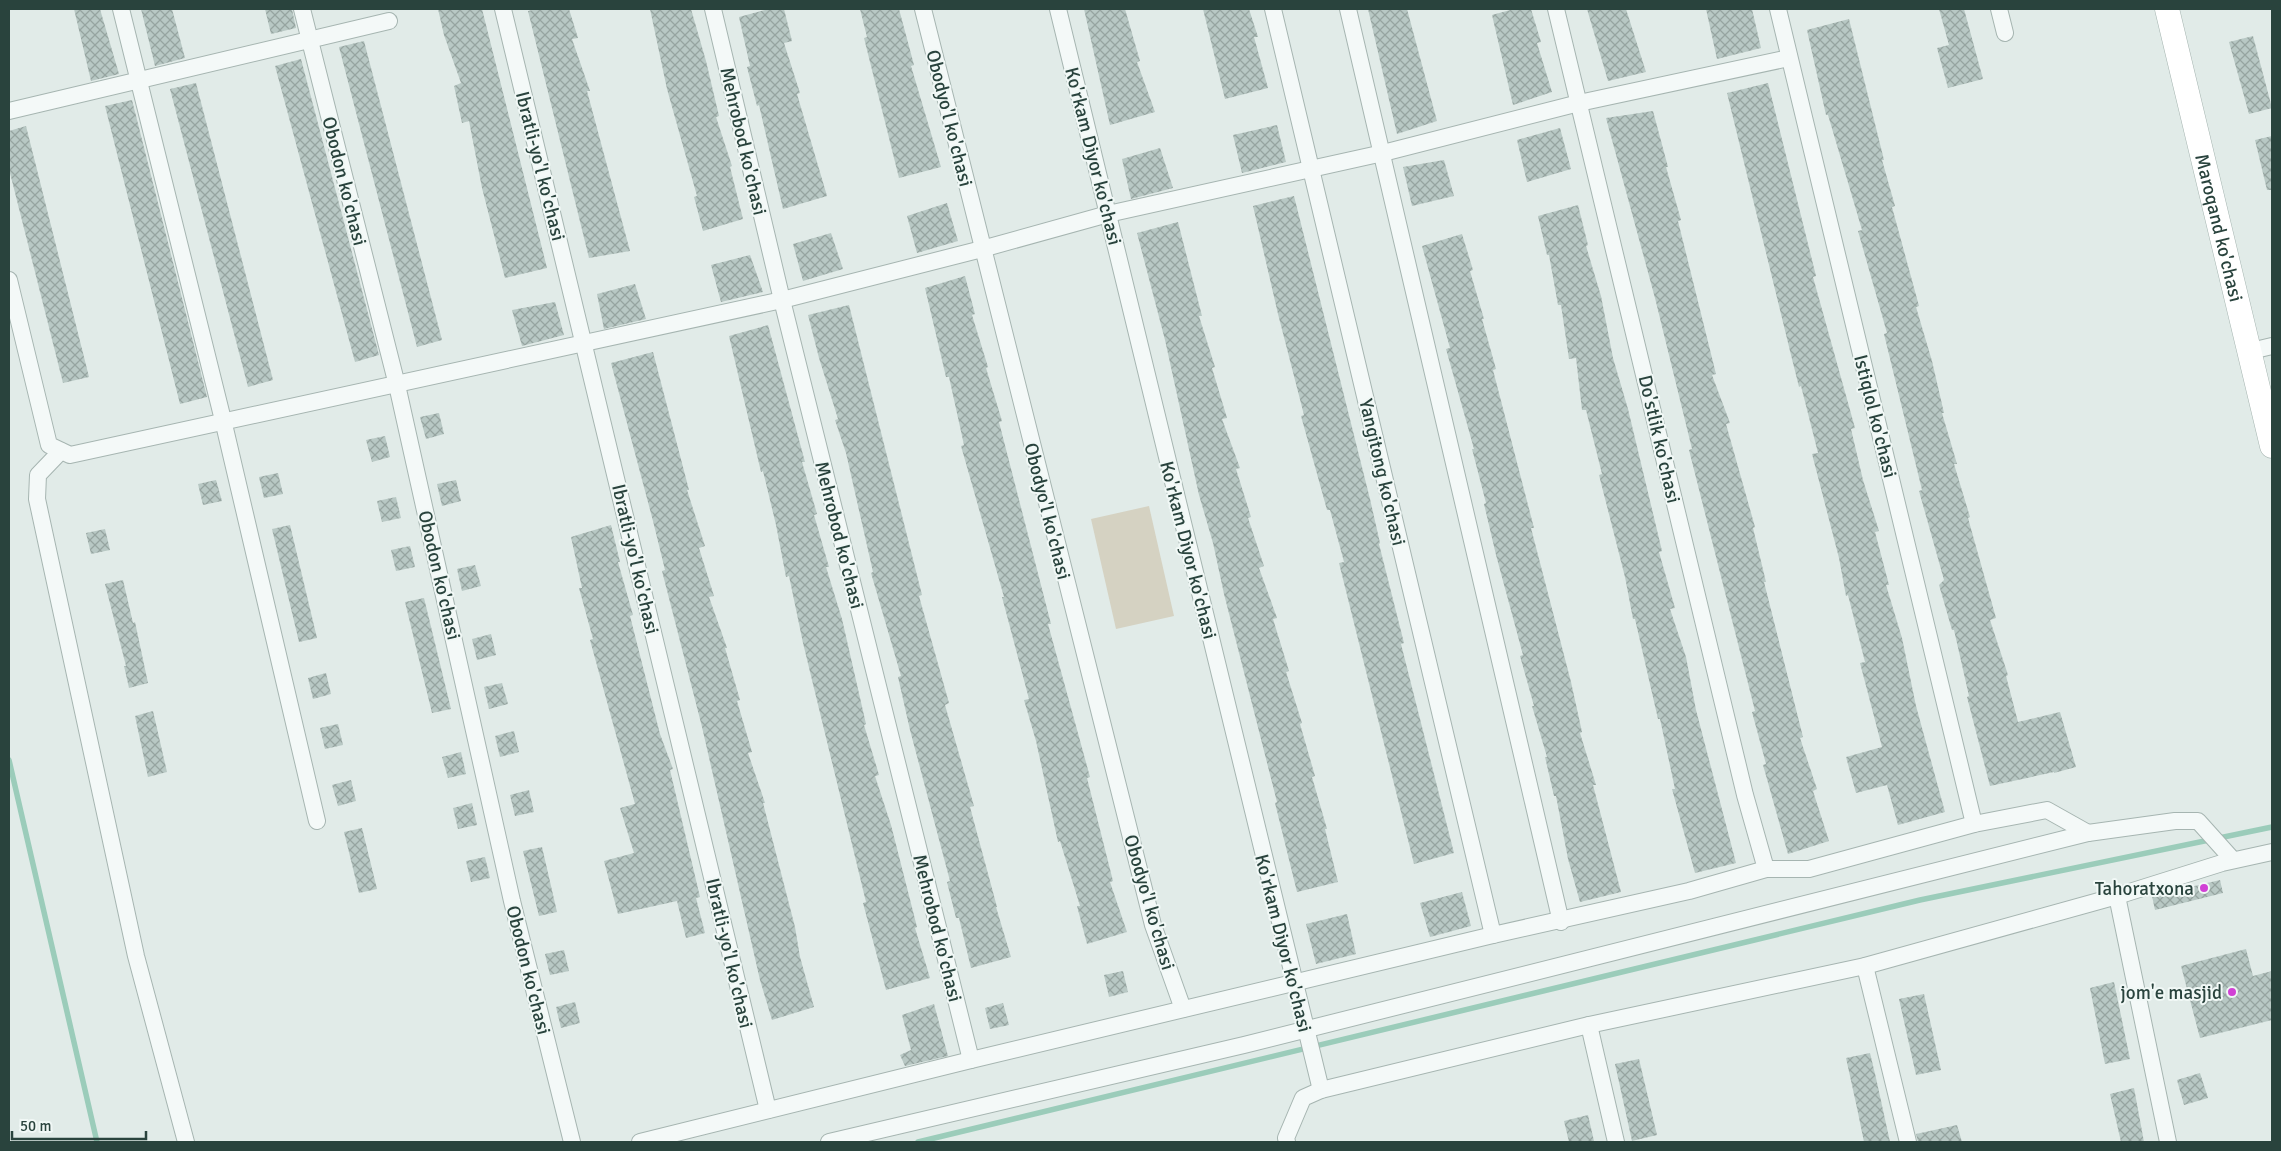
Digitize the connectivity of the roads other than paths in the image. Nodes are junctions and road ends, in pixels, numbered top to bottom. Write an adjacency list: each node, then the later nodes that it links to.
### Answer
1 (121, 9): 17 (street)
2 (302, 9): 15 (street, Obodon ko'chasi)
3 (504, 9): 26 (street, Ibratli-yo'l ko'chasi)
4 (713, 9): 25 (street, Mehrobod ko'chasi)
5 (923, 9): 23 (street, Obodyo'l ko'chasi)
6 (1058, 9): 22 (street, Ko'rkam Diyor ko'chasi)
7 (1273, 9): 21 (street, Yangitong ko'chasi)
8 (1348, 9): 20 (street)
9 (1556, 9): 18 (street, Do'stlik ko'chasi)
10 (1778, 9): 16 (street, Istiqlol ko'chasi)
11 (1999, 9): 14 (street)
12 (2167, 9): 27 (street, Maroqand ko'chasi)
13 (389, 21): 15 (street)
14 (2005, 33)
15 (310, 40): 17 (street); 28 (street, Obodon ko'chasi)
16 (1789, 58): 18 (street); 33 (street, Istiqlol ko'chasi)
17 (139, 80): 19 (street); 29 (street)
18 (1580, 103): 20 (street); 37 (street, Do'stlik ko'chasi)
19 (9, 112)
20 (1383, 153): 21 (street); 39 (street)
21 (1311, 167): 22 (street); 40 (street, Yangitong ko'chasi)
22 (1108, 214): 23 (street); 42 (street, Ko'rkam Diyor ko'chasi)
23 (982, 250): 25 (street); 43 (street, Obodyo'l ko'chasi)
24 (9, 280): 31 (street)
25 (782, 300): 26 (street); 46 (street, Mehrobod ko'chasi)
26 (584, 343): 28 (street); 48 (street, Ibratli-yo'l ko'chasi)
27 (2261, 349): 30 (street, Maroqand ko'chasi)
28 (397, 385): 29 (street); 50 (street, Obodon ko'chasi)
29 (223, 420): 31 (street); 32 (street)
30 (2272, 446)
31 (61, 450): 49 (street)
32 (317, 821)
33 (1974, 824): 34 (street); 37 (street)
34 (2088, 833): 36 (street); 45 (street)
35 (2272, 852): 36 (street)
36 (2234, 860): 38 (street)
37 (1766, 869): 39 (street)
38 (2117, 896): 41 (street); 56 (street)
39 (1561, 922): 40 (street)
40 (1493, 936): 42 (street)
41 (1865, 966): 44 (street); 55 (street)
42 (1294, 984): 43 (street); 45 (street, Ko'rkam Diyor ko'chasi)
43 (1183, 1009): 46 (street)
44 (1589, 1025): 47 (street); 54 (street)
45 (1305, 1029): 47 (street, Ko'rkam Diyor ko'chasi); 52 (street)
46 (971, 1060): 48 (street)
47 (1321, 1090): 53 (street)
48 (768, 1110): 51 (street)
49 (186, 1142)
50 (572, 1142)
51 (640, 1142)
52 (829, 1142)
53 (1287, 1142)
54 (1616, 1142)
55 (1908, 1142)
56 (2168, 1142)

